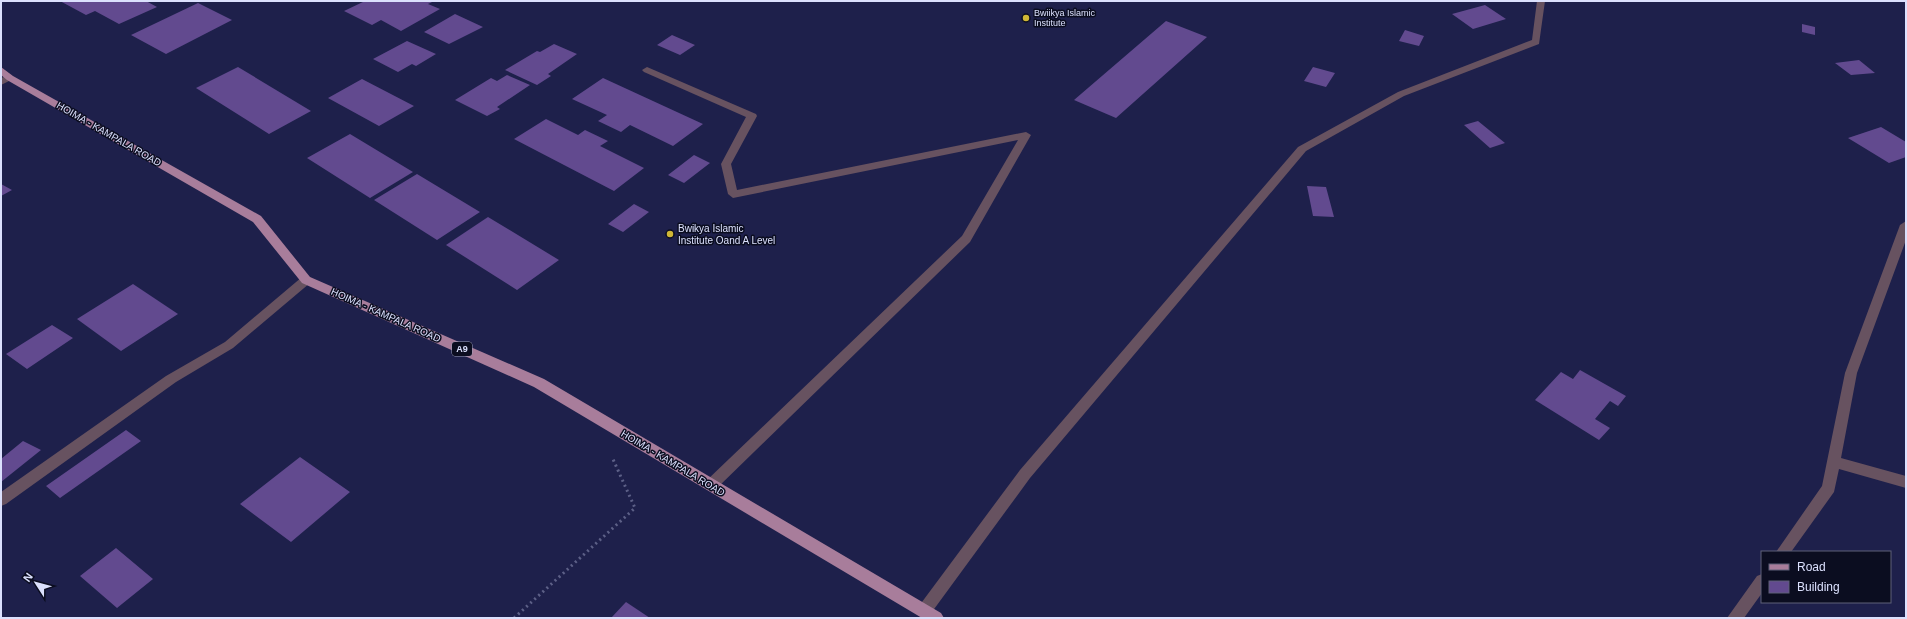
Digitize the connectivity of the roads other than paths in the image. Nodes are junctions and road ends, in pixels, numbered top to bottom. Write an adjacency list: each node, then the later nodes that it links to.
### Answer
1 (1541, 1): 12 (street)
2 (648, 70): 8 (street)
3 (4, 76): 5 (main road, HOIMA - KAMPALA ROAD / A9)
4 (1906, 225): 6 (street)
5 (306, 280): 8 (main road, HOIMA - KAMPALA ROAD / A9); 9 (street)
6 (1834, 462): 7 (street); 10 (street)
7 (1906, 482)
8 (711, 485): 12 (main road, HOIMA - KAMPALA ROAD / A9)
9 (1, 500)
10 (1784, 551)
11 (1761, 582): 14 (street)
12 (924, 611): 13 (main road, HOIMA - KAMPALA ROAD / A9)
13 (936, 618)
14 (1735, 618)

